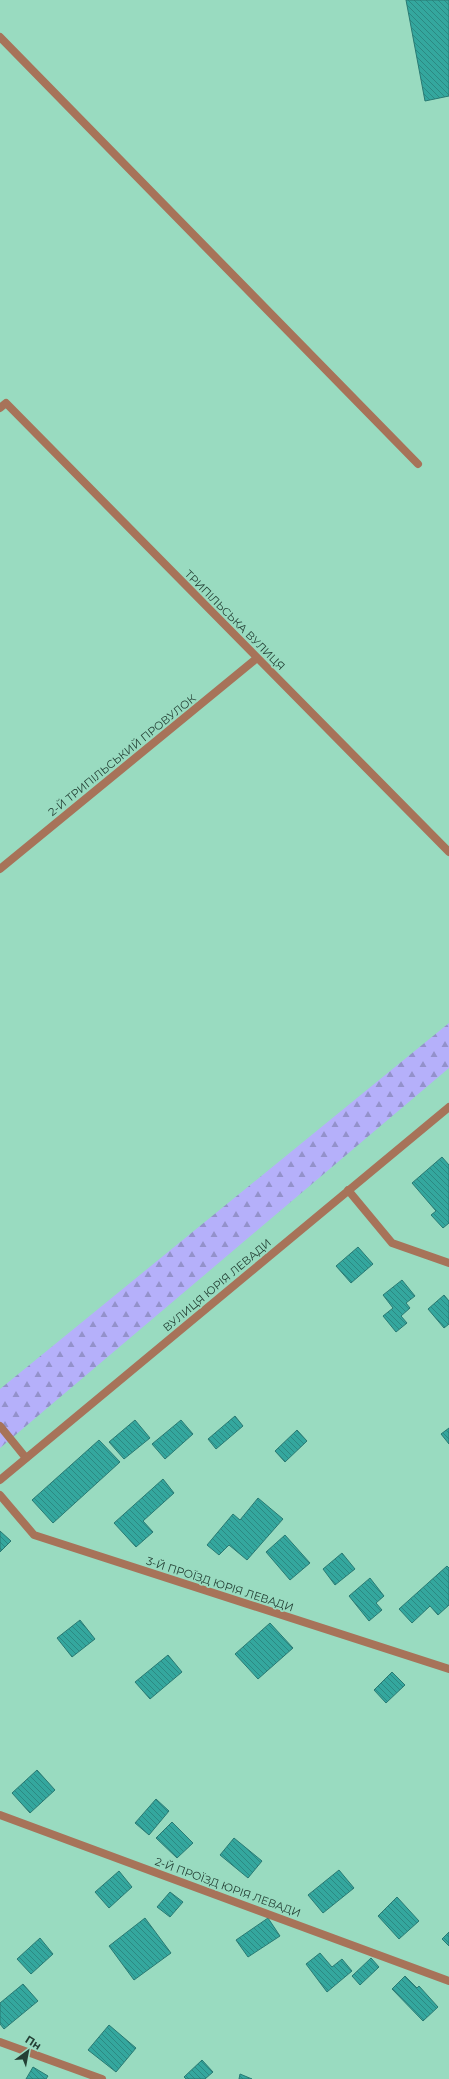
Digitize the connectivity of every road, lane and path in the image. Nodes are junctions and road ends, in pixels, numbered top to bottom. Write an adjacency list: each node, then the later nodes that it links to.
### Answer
1 (0, 37): 3 (street)
2 (3, 405): 4 (street, ТРИПІЛЬСЬКА ВУЛИЦЯ)
3 (418, 464)
4 (258, 658): 5 (street, ТРИПІЛЬСЬКА ВУЛИЦЯ); 6 (street, 2-Й ТРИПІЛЬСЬКИЙ ПРОВУЛОК)
5 (449, 852)
6 (0, 869)
7 (449, 1107): 8 (street, ВУЛИЦЯ ЮРІЯ ЛЕВАДИ)
8 (348, 1190): 9 (street); 11 (street, ВУЛИЦЯ ЮРІЯ ЛЕВАДИ)
9 (449, 1263)
10 (0, 1426): 11 (street)
11 (26, 1458): 12 (street, ВУЛИЦЯ ЮРІЯ ЛЕВАДИ)
12 (0, 1480)
13 (0, 1495): 14 (street, 3-Й ПРОЇЗД ЮРІЯ ЛЕВАДИ)
14 (449, 1669)
15 (0, 1815): 16 (street, 2-Й ПРОЇЗД ЮРІЯ ЛЕВАДИ)
16 (449, 1980)
17 (0, 2042): 18 (street)
18 (102, 2079)

